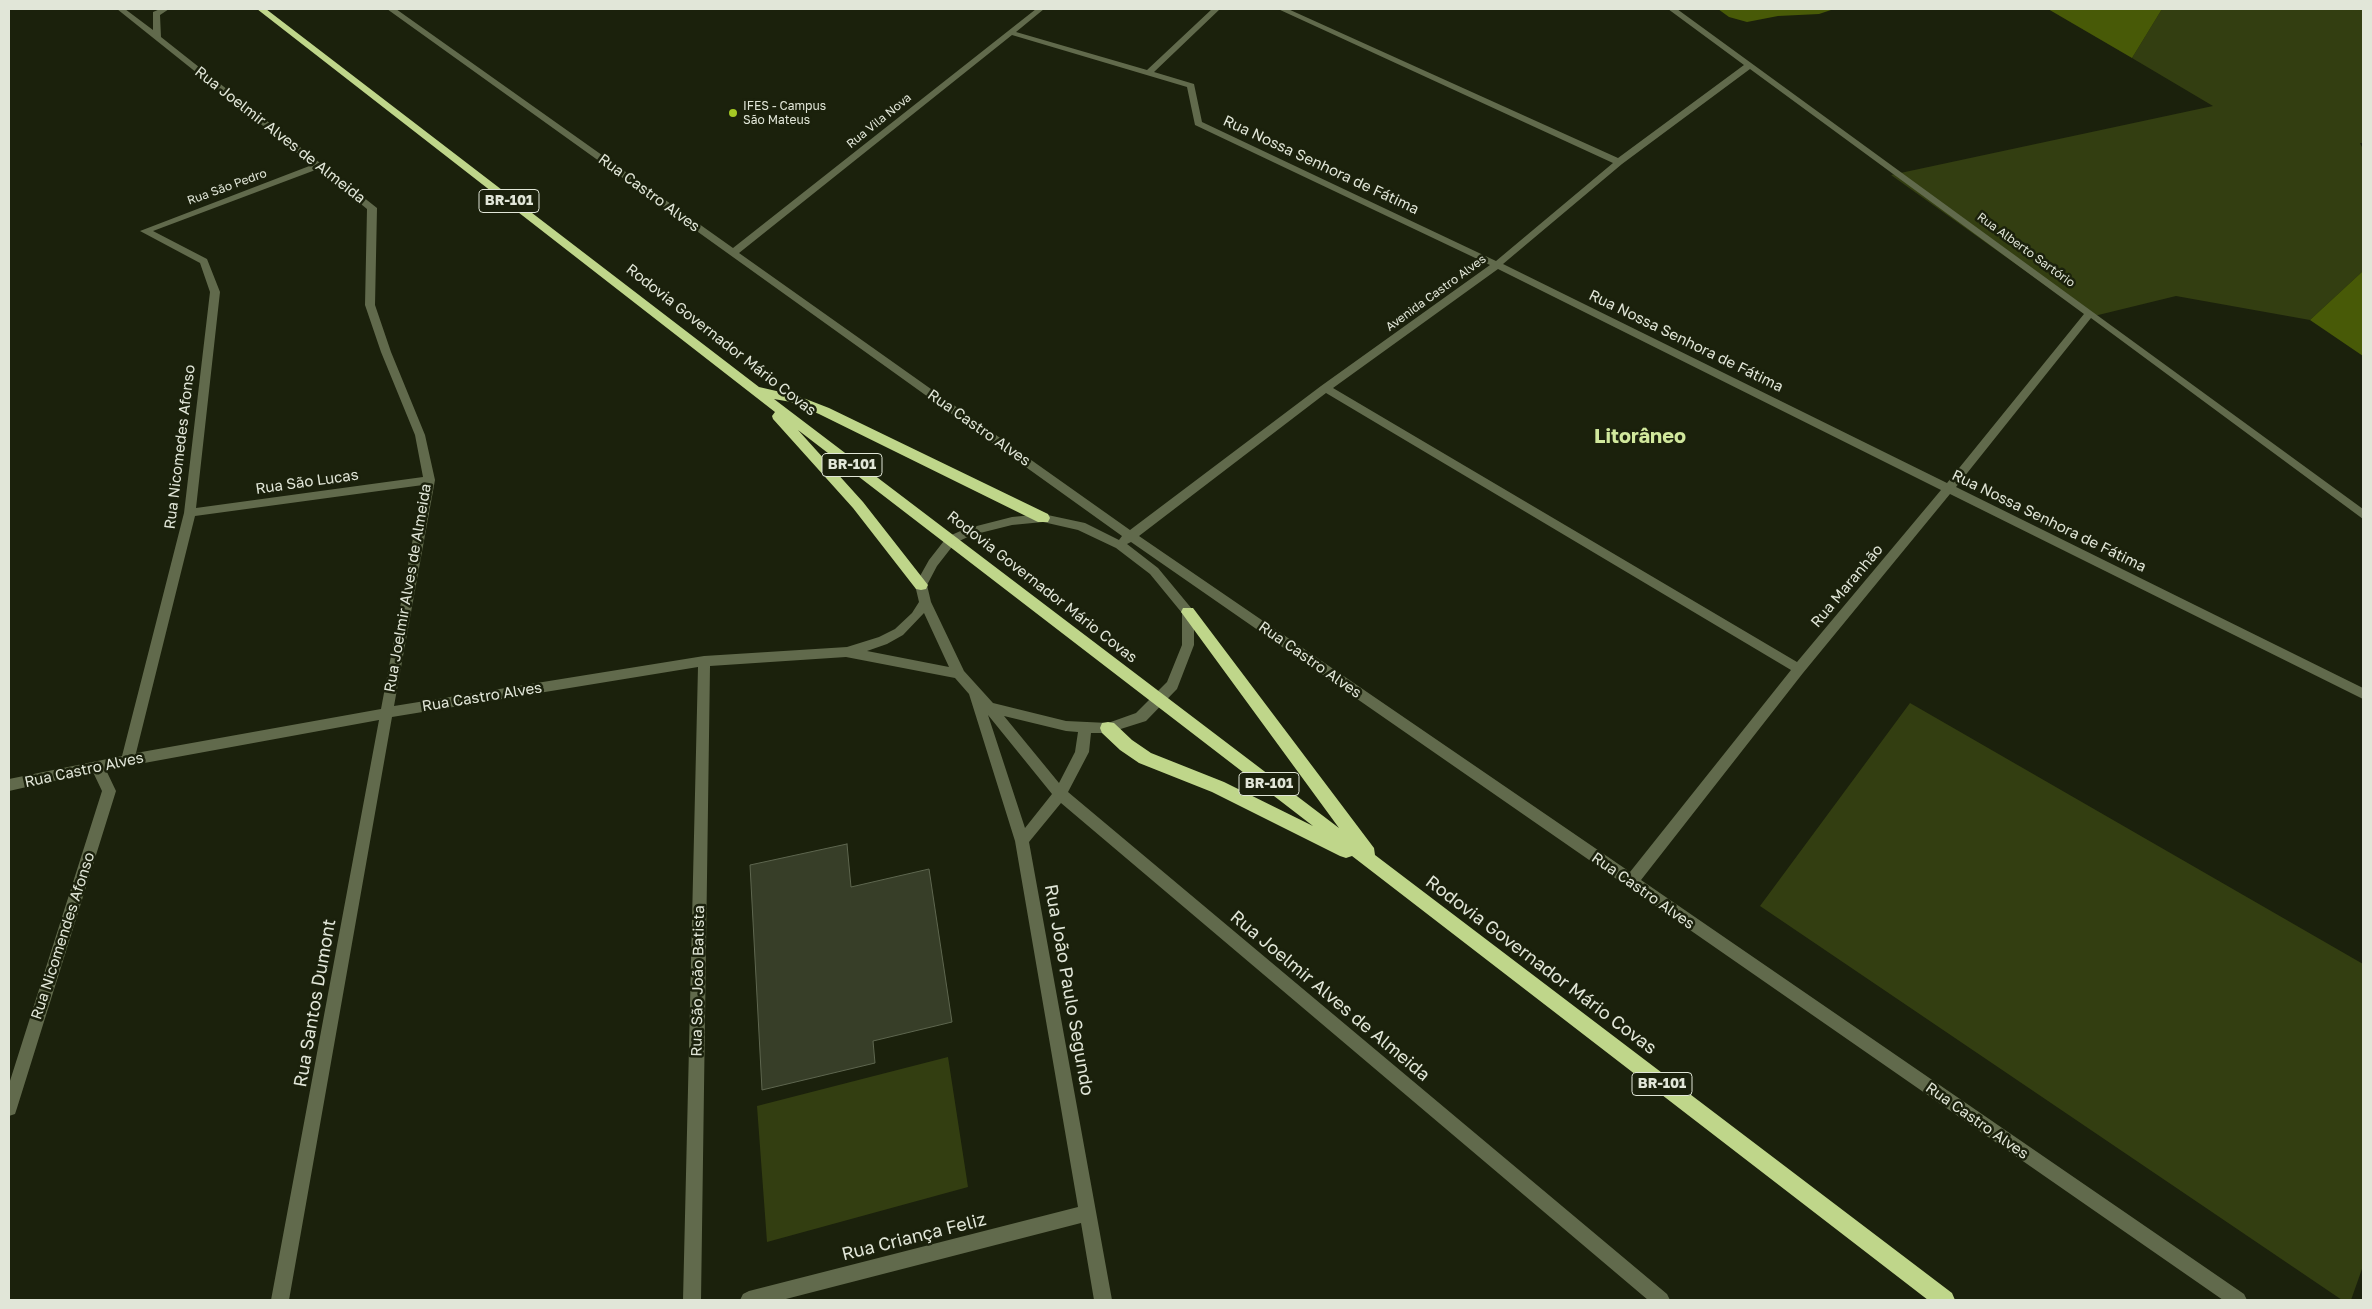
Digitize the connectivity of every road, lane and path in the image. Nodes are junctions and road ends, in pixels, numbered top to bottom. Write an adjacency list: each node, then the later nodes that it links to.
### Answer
1 (121, 9): 11 (street, Rua Joelmir Alves de Almeida)
2 (165, 9): 11 (street)
3 (250, 9): 9 (highway)
4 (391, 9): 17 (street, Rua Castro Alves)
5 (1040, 9): 10 (street, Rua Vila Nova)
6 (1216, 9): 13 (street)
7 (1282, 9): 14 (street)
8 (1672, 9): 12 (street, Rua Alberto Sartório)
9 (264, 10): 21 (highway, Rodovia Governador Mário Covas / BR-101)
10 (1009, 32): 13 (street, Rua Nossa Senhora de Fátima); 17 (street, Rua Vila Nova)
11 (156, 38): 15 (street, Rua Joelmir Alves de Almeida)
12 (1750, 65): 14 (street, Avenida Castro Alves); 19 (street, Rua Alberto Sartório)
13 (1148, 73): 18 (street, Rua Nossa Senhora de Fátima)
14 (1620, 162): 18 (street, Avenida Castro Alves)
15 (318, 166): 16 (street, Rua São Pedro); 22 (street, Rua Joelmir Alves de Almeida)
16 (145, 231): 24 (street, Rua Nicomedes Afonso)
17 (733, 254): 28 (street, Rua Castro Alves)
18 (1497, 265): 20 (street, Avenida Castro Alves); 23 (street, Rua Nossa Senhora de Fátima)
19 (2090, 313): 23 (street, Rua Maranhão); 25 (street, Rua Alberto Sartório)
20 (1325, 388): 28 (street, Avenida Castro Alves); 34 (street)
21 (753, 389): 26 (highway); 27 (highway, Rodovia Governador Mário Covas / BR-101); 29 (highway)
22 (429, 480): 24 (street, Rua São Lucas); 40 (street, Rua Joelmir Alves de Almeida)
23 (1950, 488): 34 (street, Rua Maranhão); 37 (street, Rua Nossa Senhora de Fátima)
24 (190, 513): 43 (street, Rua Nicomedes Afonso)
25 (2363, 515)
26 (1043, 518): 27 (street); 28 (street)
27 (951, 540): 29 (street); 38 (highway, Rodovia Governador Mário Covas / BR-101)
28 (1125, 540): 31 (street); 49 (street, Rua Castro Alves)
29 (922, 585): 30 (street)
30 (925, 602): 32 (street); 35 (street)
31 (1188, 612): 38 (street); 48 (highway)
32 (846, 652): 33 (street, Rua Castro Alves); 35 (street, Rua Castro Alves)
33 (704, 661): 40 (street, Rua Castro Alves); 53 (street, Rua São João Batista)
34 (1799, 669): 49 (street, Rua Maranhão)
35 (958, 674): 36 (street)
36 (974, 692): 39 (street); 47 (street, Rua João Paulo Segundo)
37 (2363, 694)
38 (1159, 700): 42 (street); 48 (highway, Rodovia Governador Mário Covas / BR-101)
39 (989, 708): 41 (street); 46 (street, Rua Joelmir Alves de Almeida)
40 (386, 713): 43 (street, Rua Castro Alves); 52 (street, Rua Santos Dumont)
41 (1085, 727): 42 (street); 46 (street)
42 (1108, 728): 48 (highway)
43 (128, 760): 44 (street, Rua Castro Alves)
44 (97, 766): 45 (street, Rua Castro Alves); 50 (street, Rua Nicomendes Afonso)
45 (9, 785)
46 (1060, 794): 47 (street); 56 (street, Rua Joelmir Alves de Almeida)
47 (1022, 841): 51 (street, Rua João Paulo Segundo)
48 (1379, 868): 57 (highway, Rodovia Governador Mário Covas / BR-101)
49 (1631, 882): 58 (street, Rua Castro Alves)
50 (9, 1108)
51 (1088, 1212): 54 (street, Rua Criança Feliz); 55 (street, Rua João Paulo Segundo)
52 (280, 1300)
53 (692, 1300)
54 (749, 1300)
55 (1103, 1300)
56 (1661, 1300)
57 (1945, 1300)
58 (2238, 1300)

